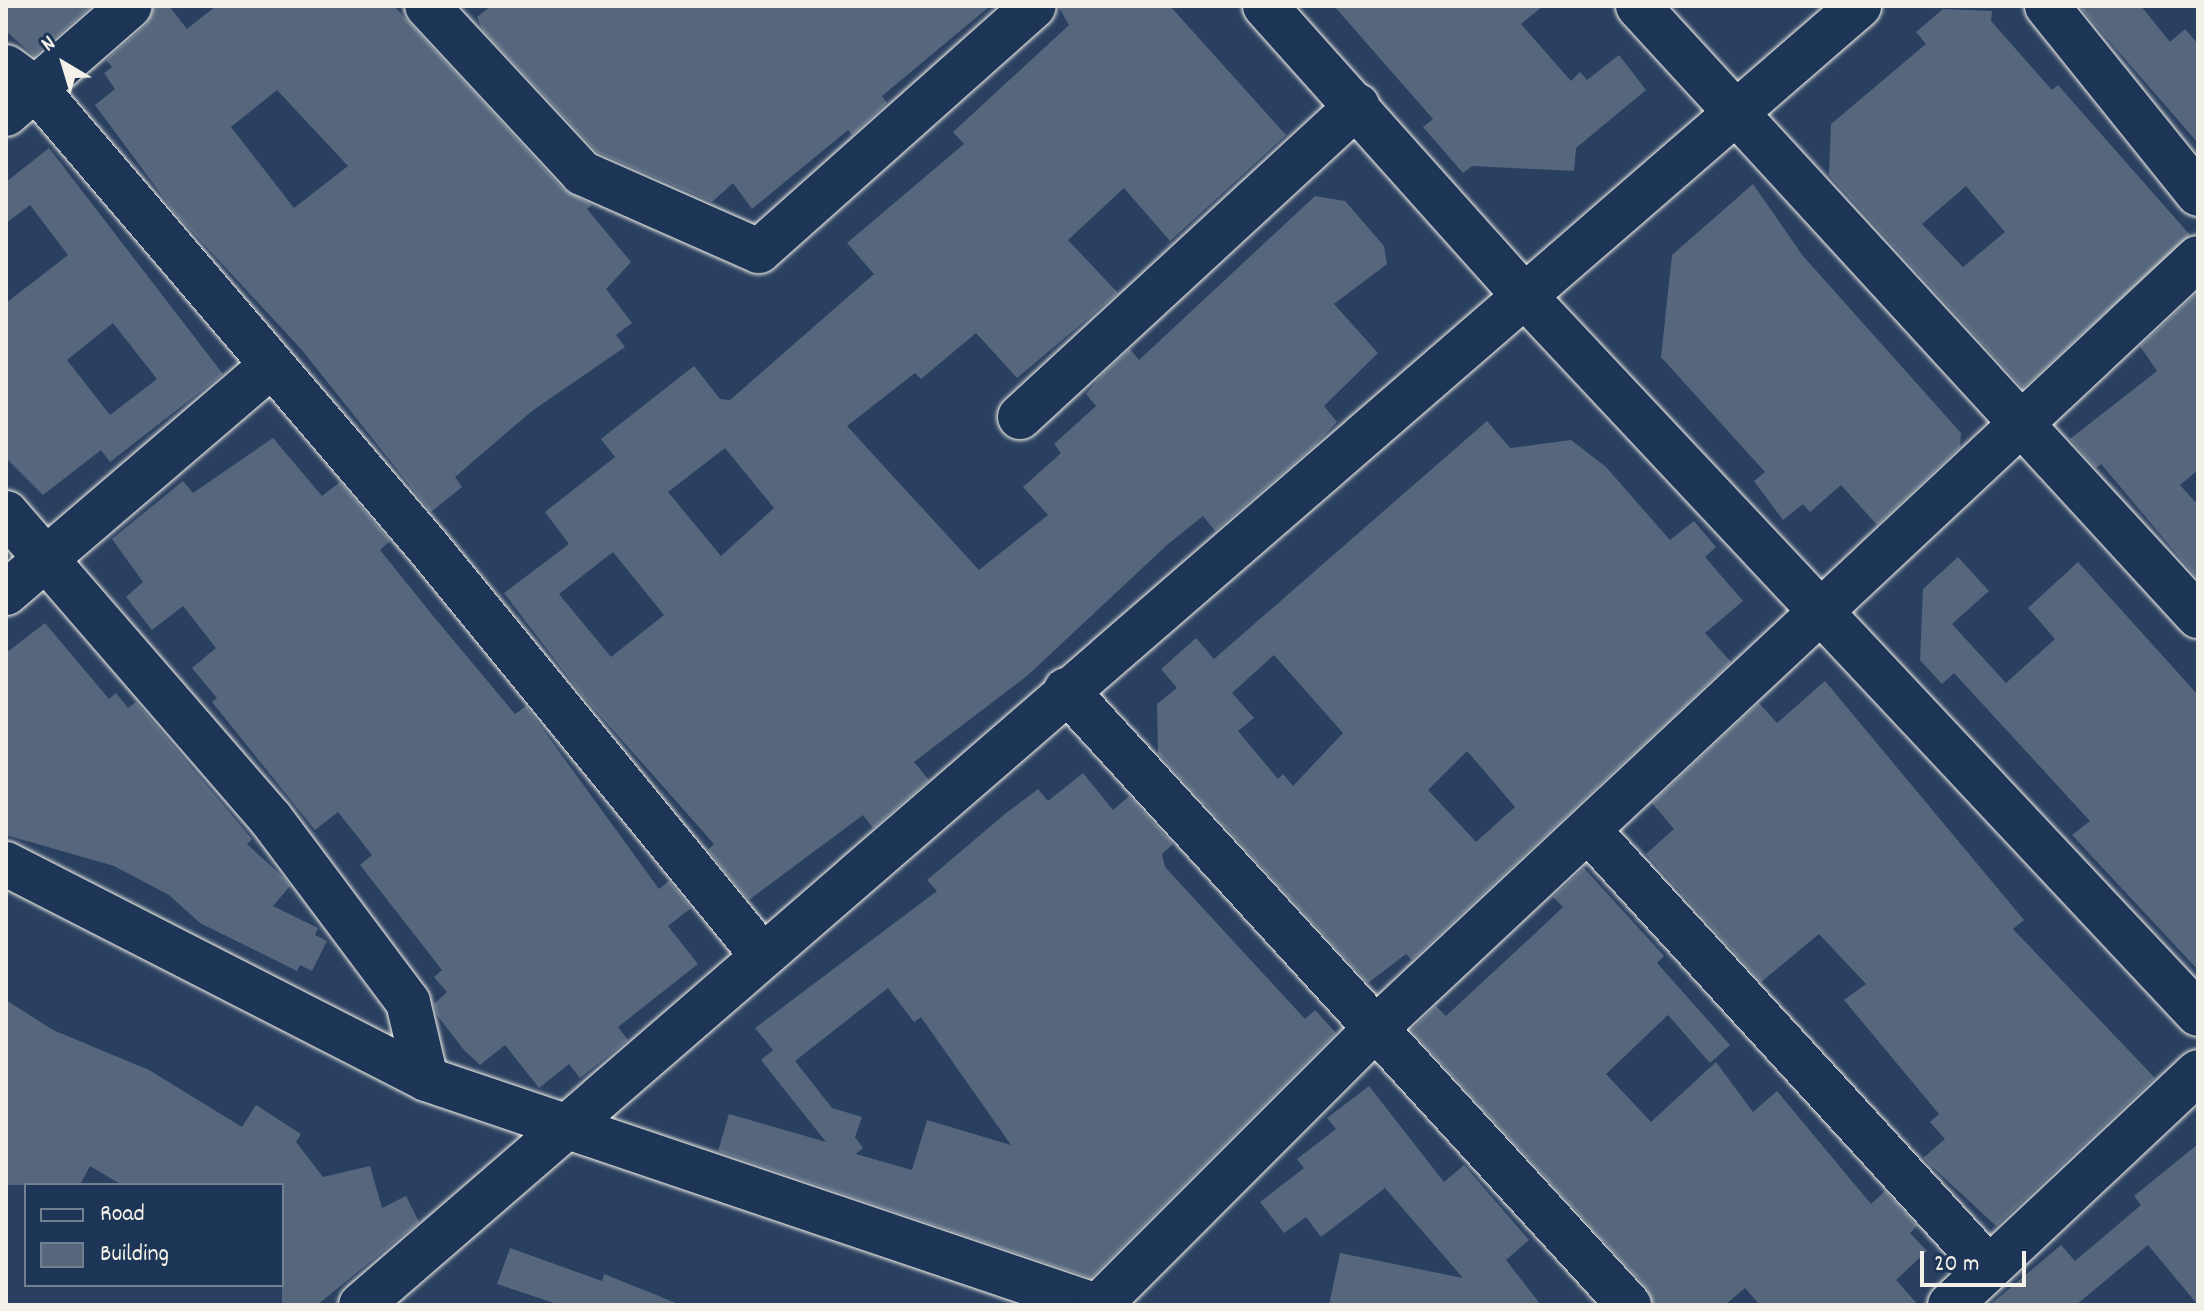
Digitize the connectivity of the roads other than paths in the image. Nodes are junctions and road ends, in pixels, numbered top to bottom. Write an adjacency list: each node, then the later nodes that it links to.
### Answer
1 (130, 6): 8 (street)
2 (427, 6): 3 (street)
3 (1034, 6)
4 (1265, 6): 9 (street)
5 (1638, 6): 10 (street)
6 (1859, 6): 10 (street)
7 (2047, 6): 11 (street)
8 (16, 90): 14 (street)
9 (1357, 106): 13 (street); 15 (street)
10 (1737, 110): 13 (street); 16 (street)
11 (2198, 194)
12 (2198, 258): 16 (street)
13 (1522, 293): 20 (street); 22 (street)
14 (272, 365): 18 (street); 25 (street)
15 (1020, 417)
16 (2021, 422): 20 (street); 21 (street)
17 (6, 513): 18 (street)
18 (45, 559): 19 (street); 29 (street)
19 (6, 593)
20 (1826, 613): 23 (street); 26 (street)
21 (2198, 616)
22 (1066, 690): 25 (street); 27 (street)
23 (1590, 832): 27 (street); 31 (street)
24 (6, 864): 29 (street)
25 (761, 954): 30 (street)
26 (2198, 1014)
27 (1376, 1028): 33 (street); 34 (street)
28 (2198, 1072): 31 (street)
29 (426, 1079): 30 (street)
30 (565, 1125): 32 (street); 33 (street)
31 (1988, 1267): 35 (street)
32 (361, 1305)
33 (1097, 1305)
34 (1629, 1305)
35 (1950, 1305)

